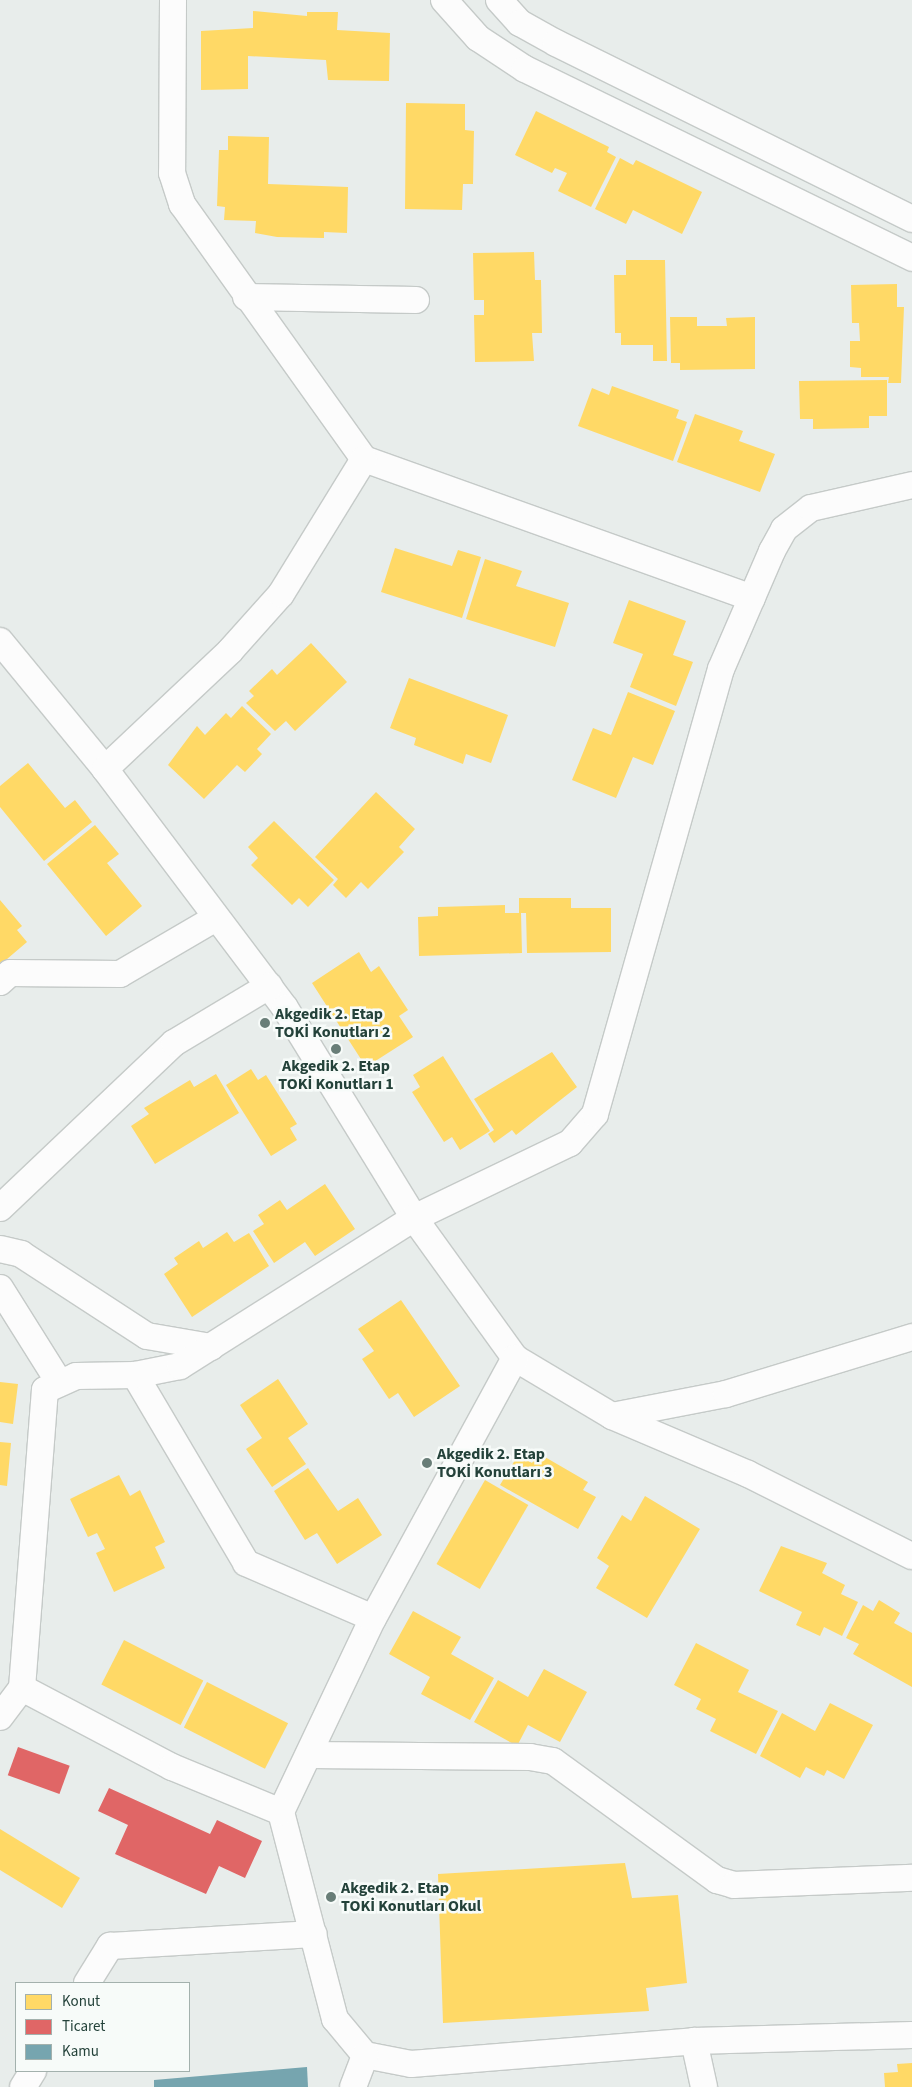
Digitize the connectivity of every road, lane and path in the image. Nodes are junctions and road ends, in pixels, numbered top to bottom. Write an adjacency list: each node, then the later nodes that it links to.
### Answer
1 (172, 0): 6 (street)
2 (444, 0): 5 (street)
3 (499, 0): 4 (street)
4 (912, 218)
5 (912, 258)
6 (246, 297): 7 (street); 8 (street)
7 (416, 300)
8 (364, 458): 10 (street); 12 (street)
9 (912, 485): 10 (street)
10 (752, 598): 17 (street)
11 (0, 641): 12 (street)
12 (105, 769): 13 (street)
13 (214, 919): 14 (street); 15 (street)
14 (0, 982)
15 (269, 986): 16 (street); 17 (street)
16 (0, 1208)
17 (414, 1218): 21 (street); 22 (street)
18 (0, 1249): 21 (street)
19 (0, 1288): 24 (street)
20 (912, 1337): 25 (street)
21 (211, 1347): 23 (street)
22 (515, 1358): 25 (street); 27 (street)
23 (135, 1375): 24 (street); 27 (street)
24 (59, 1382): 28 (street)
25 (612, 1416): 26 (street)
26 (912, 1556)
27 (373, 1618): 30 (street)
28 (22, 1688): 29 (street); 31 (street)
29 (0, 1718)
30 (310, 1756): 31 (street); 32 (street)
31 (281, 1812): 33 (street)
32 (912, 1878)
33 (314, 1934): 34 (street); 37 (street)
34 (88, 1982)
35 (912, 2035): 36 (street)
36 (694, 2041): 37 (street); 41 (street)
37 (365, 2055): 40 (street)
38 (33, 2072): 39 (street)
39 (24, 2087)
40 (353, 2087)
41 (704, 2087)

